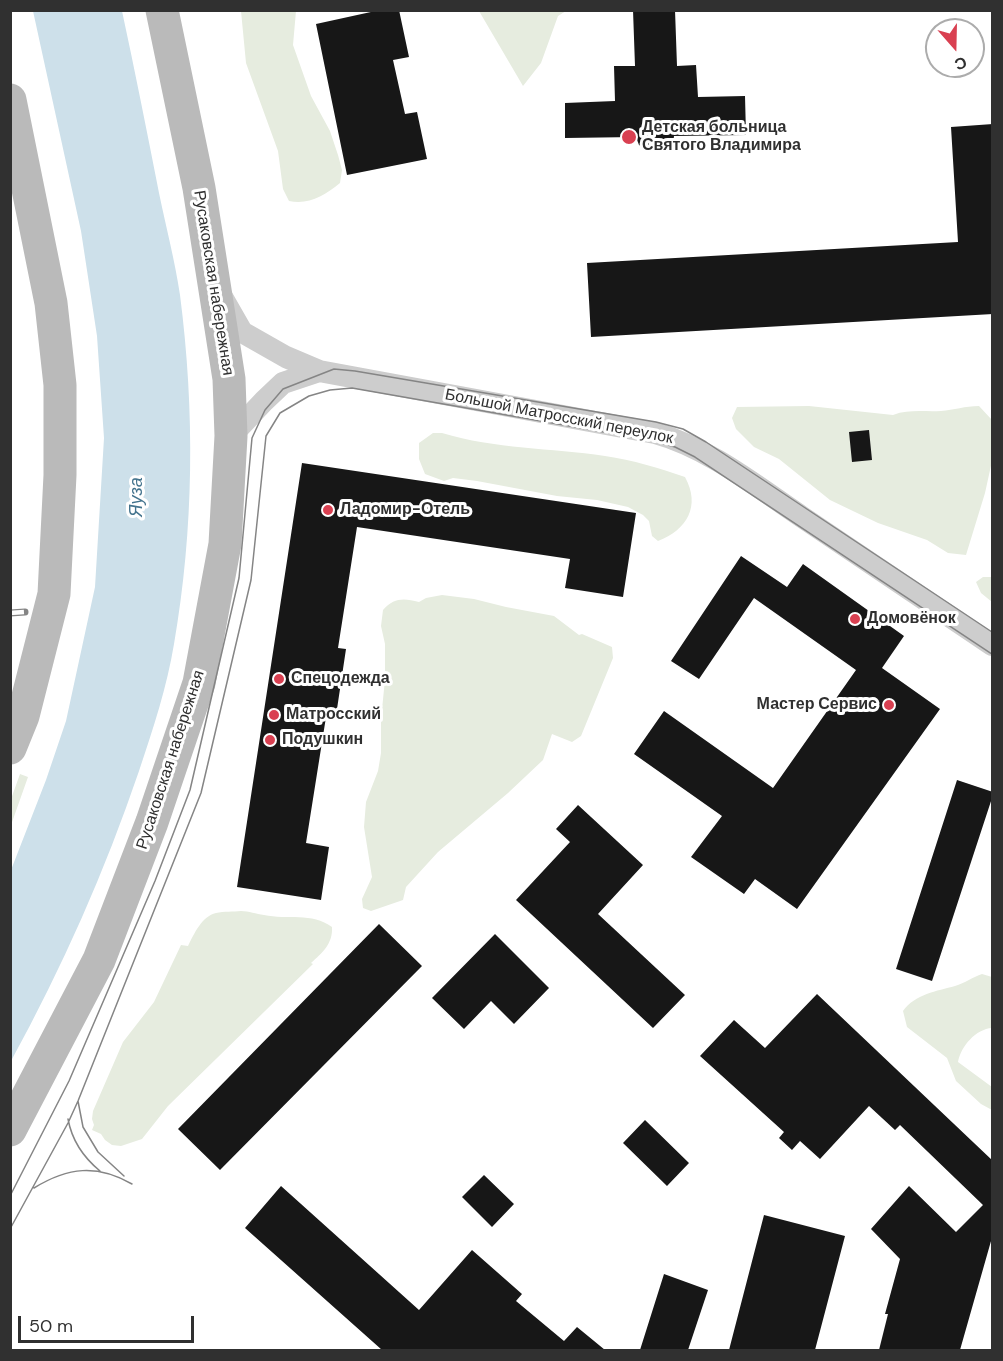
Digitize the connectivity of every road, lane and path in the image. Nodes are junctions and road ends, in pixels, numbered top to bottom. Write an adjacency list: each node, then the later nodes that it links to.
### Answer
1 (162, 10): 3 (main road, Русаковская набережная)
2 (10, 100): 7 (main road)
3 (216, 287): 4 (street, Большой Матросский переулок); 5 (main road, Русаковская набережная)
4 (319, 371): 5 (street, Большой Матросский переулок); 6 (street, Большой Матросский переулок)
5 (231, 436): 8 (main road, Русаковская набережная)
6 (993, 645)
7 (10, 748)
8 (10, 1130)

